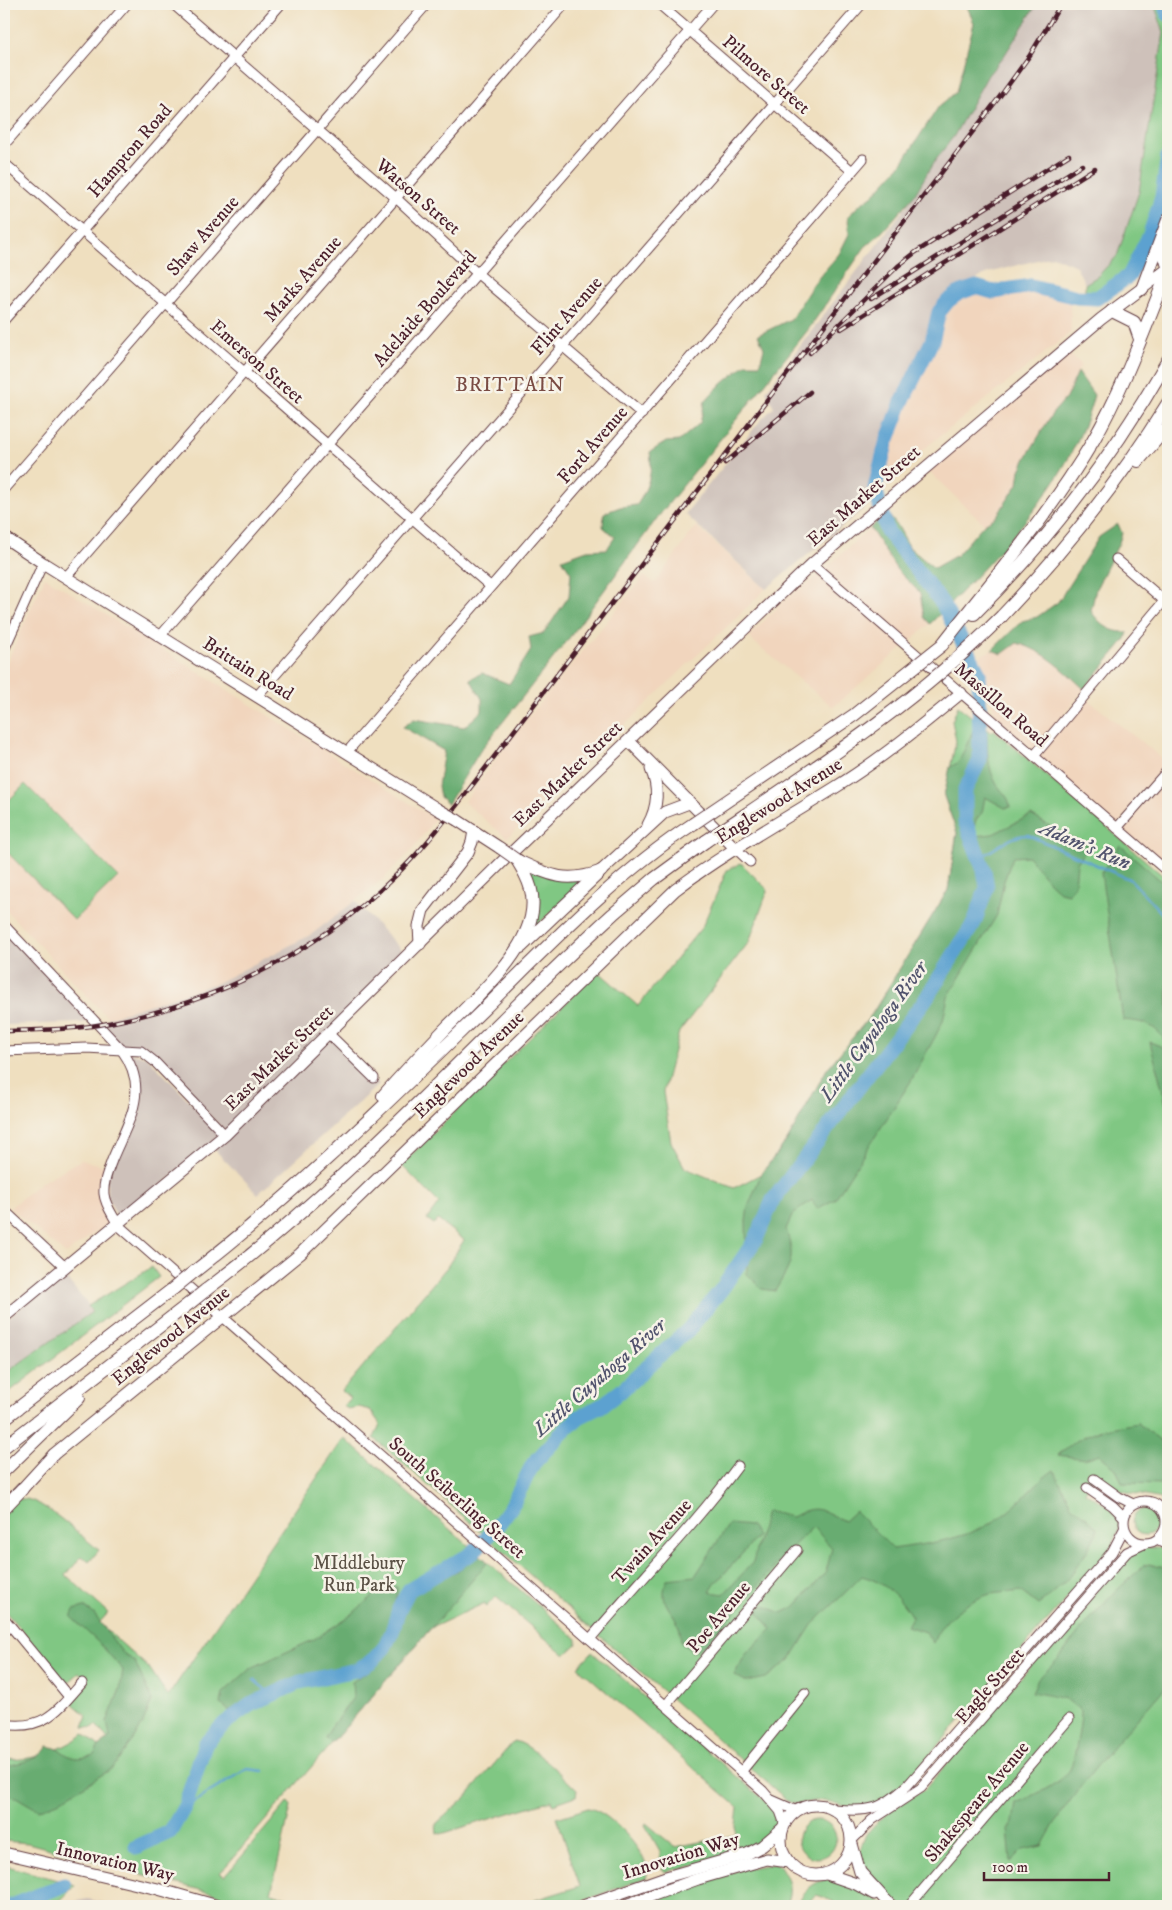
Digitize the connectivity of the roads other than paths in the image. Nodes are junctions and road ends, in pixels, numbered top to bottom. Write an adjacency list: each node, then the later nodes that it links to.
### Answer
1 (127, 4): 13 (street)
2 (173, 4): 10 (street, Watson Street)
3 (281, 4): 10 (street, Hampton Road)
4 (426, 4): 12 (street, Shaw Avenue)
5 (565, 4): 17 (street, Marks Avenue)
6 (659, 4): 9 (street, Pilmore Street)
7 (713, 4): 9 (street, Adelaide Boulevard)
8 (862, 4): 11 (street, Flint Avenue)
9 (690, 30): 11 (street, Pilmore Street); 21 (street, Adelaide Boulevard)
10 (234, 56): 12 (street, Watson Street); 19 (street, Hampton Road)
11 (774, 103): 16 (street, Pilmore Street); 27 (street, Flint Avenue)
12 (316, 130): 17 (street, Watson Street); 23 (street, Shaw Avenue)
13 (4, 145)
14 (863, 158): 16 (street, Ford Avenue)
15 (4, 162): 19 (street, Emerson Street)
16 (852, 172): 31 (street, Ford Avenue)
17 (396, 198): 21 (street, Watson Street); 29 (street, Marks Avenue)
18 (1166, 226): 20 (highway); 22 (highway)
19 (82, 230): 23 (street, Emerson Street); 25 (street, Hampton Road)
20 (1168, 268): 22 (main road, East Market Street); 26 (highway)
21 (478, 274): 27 (street, Watson Street); 33 (street, Adelaide Boulevard)
22 (1142, 289): 24 (main road, East Market Street)
23 (166, 304): 29 (street, Emerson Street); 35 (street, Shaw Avenue)
24 (1112, 311): 26 (highway); 40 (main road, East Market Street)
25 (4, 320)
26 (1140, 338): 43 (highway)
27 (563, 346): 31 (street, Watson Street); 36 (street, Flint Avenue)
28 (1168, 360): 43 (highway)
29 (243, 372): 33 (street, Emerson Street); 41 (street, Marks Avenue)
30 (1168, 403): 34 (highway)
31 (642, 414): 42 (street, Ford Avenue)
32 (1168, 426): 34 (highway)
33 (328, 444): 36 (street, Emerson Street); 45 (street, Adelaide Boulevard)
34 (1112, 488): 77 (highway, bridge)
35 (4, 489)
36 (411, 518): 42 (street, Emerson Street); 48 (street, Flint Avenue)
37 (4, 537): 39 (main road, Brittain Road)
38 (1116, 559): 44 (street)
39 (43, 563): 41 (main road, Brittain Road); 46 (street)
40 (812, 564): 47 (street, Massillon Road); 49 (main road, East Market Street)
41 (66, 577): 45 (main road, Brittain Road)
42 (490, 586): 50 (street, Ford Avenue)
43 (983, 599): 71 (highway, bridge)
44 (1166, 602): 51 (street)
45 (161, 635): 48 (main road, Brittain Road)
46 (4, 650)
47 (961, 692): 51 (street, Massillon Road); 58 (main road, Englewood Avenue)
48 (257, 696): 50 (main road, Brittain Road)
49 (629, 741): 52 (main road); 64 (main road, East Market Street)
50 (347, 752): 57 (main road, Brittain Road, bridge)
51 (1034, 756): 56 (street, Massillon Road)
52 (649, 762): 54 (main road); 55 (main road)
53 (1168, 770): 56 (street)
54 (689, 803): 55 (main road, Brittain Road); 58 (main road)
55 (646, 828): 61 (main road, Brittain Road)
56 (1117, 828): 62 (street, Massillon Road)
57 (474, 831): 59 (main road, Brittain Road, bridge); 64 (main road)
58 (735, 848): 60 (street); 75 (main road, Englewood Avenue)
59 (517, 860): 61 (main road, Brittain Road); 65 (highway)
60 (750, 862)
61 (601, 871): 65 (highway)
62 (1168, 872)
63 (4, 925): 67 (street)
64 (420, 944): 66 (main road, East Market Street)
65 (512, 955): 71 (highway)
66 (329, 1034): 69 (street); 70 (main road, East Market Street)
67 (121, 1049): 68 (street); 70 (street); 73 (street)
68 (4, 1051)
69 (374, 1078)
70 (225, 1135): 73 (main road, East Market Street)
71 (322, 1165): 78 (highway, bridge)
72 (4, 1210): 74 (street)
73 (118, 1225): 74 (main road, East Market Street); 75 (street, South Seiberling Street)
74 (65, 1267): 76 (main road, East Market Street)
75 (224, 1317): 86 (main road, Englewood Avenue); 97 (street, South Seiberling Street)
76 (4, 1318)
77 (119, 1358): 81 (highway); 83 (highway)
78 (61, 1375): 79 (highway); 80 (highway)
79 (4, 1411)
80 (4, 1419)
81 (4, 1447)
82 (738, 1466): 97 (street, Twain Avenue)
83 (4, 1471)
84 (1094, 1479): 87 (street)
85 (1087, 1488): 89 (street)
86 (22, 1489): 88 (highway)
87 (1134, 1504): 89 (street); 91 (street)
88 (4, 1508)
89 (1124, 1517): 90 (street)
90 (1124, 1529): 93 (street); 106 (street, Eagle Street)
91 (1167, 1529): 92 (street)
92 (1158, 1539): 93 (street); 94 (street)
93 (1144, 1544): 109 (street, Eagle Street)
94 (1168, 1546)
95 (797, 1550): 101 (street, Poe Avenue)
96 (4, 1618): 100 (street)
97 (590, 1639): 101 (street, South Seiberling Street)
98 (82, 1683): 100 (street)
99 (805, 1693): 104 (street)
100 (69, 1697): 103 (street)
101 (666, 1705): 104 (street, South Seiberling Street)
102 (1069, 1719): 117 (street, Shakespeare Avenue)
103 (4, 1724)
104 (741, 1772): 105 (street, South Seiberling Street)
105 (772, 1800): 107 (street, South Seiberling Street); 108 (street, South Seiberling Street)
106 (833, 1809): 107 (main road); 109 (main road)
107 (797, 1811): 108 (main road)
108 (784, 1826): 111 (main road); 115 (main road, Innovation Way)
109 (851, 1842): 112 (main road); 113 (main road)
110 (4, 1853): 114 (main road, Innovation Way)
111 (788, 1862): 112 (main road); 116 (main road, Innovation Way)
112 (827, 1874): 113 (main road)
113 (888, 1903)
114 (218, 1906)
115 (582, 1906)
116 (623, 1906)
117 (909, 1906)

